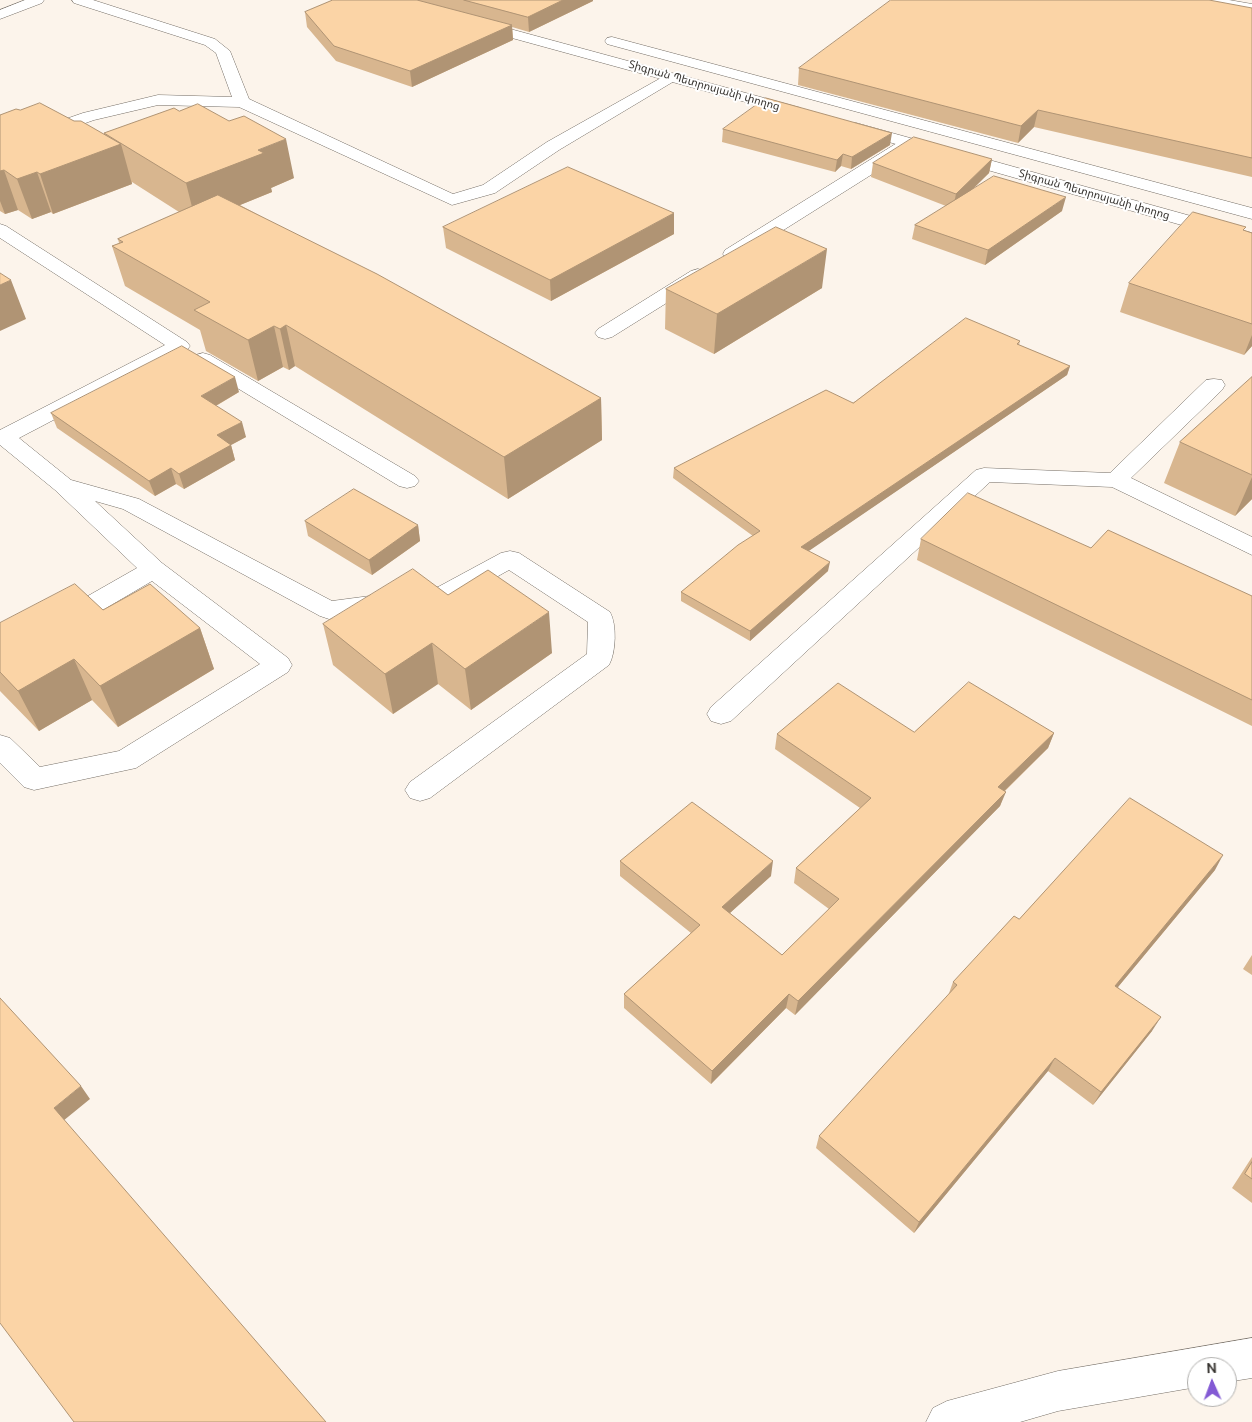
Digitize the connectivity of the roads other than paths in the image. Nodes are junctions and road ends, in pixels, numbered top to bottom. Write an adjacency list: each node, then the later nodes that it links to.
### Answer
1 (18, 0): 5 (main road)
2 (37, 0): 7 (main road)
3 (79, 0): 11 (main road)
4 (1203, 0): 6 (main road)
5 (0, 7)
6 (1252, 8)
7 (0, 16)
8 (461, 20): 10 (main road, Տիգրան Պետրոսյանի փողոց)
9 (600, 38): 16 (main road, Տիգրան Պետրոսյանի փողոց)
10 (673, 77): 11 (main road); 12 (main road, Տիգրան Պետրոսյանի փողոց)
11 (242, 102): 15 (main road)
12 (814, 117)
13 (843, 125): 14 (main road, Տիգրան Պետրոսյանի փողոց)
14 (909, 143): 18 (main road, Տիգրան Պետրոսյանի փողոց); 19 (main road)
15 (0, 148)
16 (1252, 214)
17 (0, 230): 20 (main road)
18 (1252, 239)
19 (605, 333)
20 (180, 346): 22 (main road); 24 (main road)
21 (1214, 385): 23 (main road)
22 (2, 438): 25 (main road)
23 (1116, 480): 26 (main road); 29 (main road)
24 (407, 481)
25 (63, 485): 27 (main road); 31 (main road)
26 (1252, 547)
27 (152, 568): 28 (main road); 30 (main road)
28 (0, 658)
29 (721, 714)
30 (0, 746)
31 (420, 790)
32 (1252, 1358): 33 (main road)
33 (1237, 1360)
34 (1187, 1369): 35 (main road)
35 (947, 1422)

